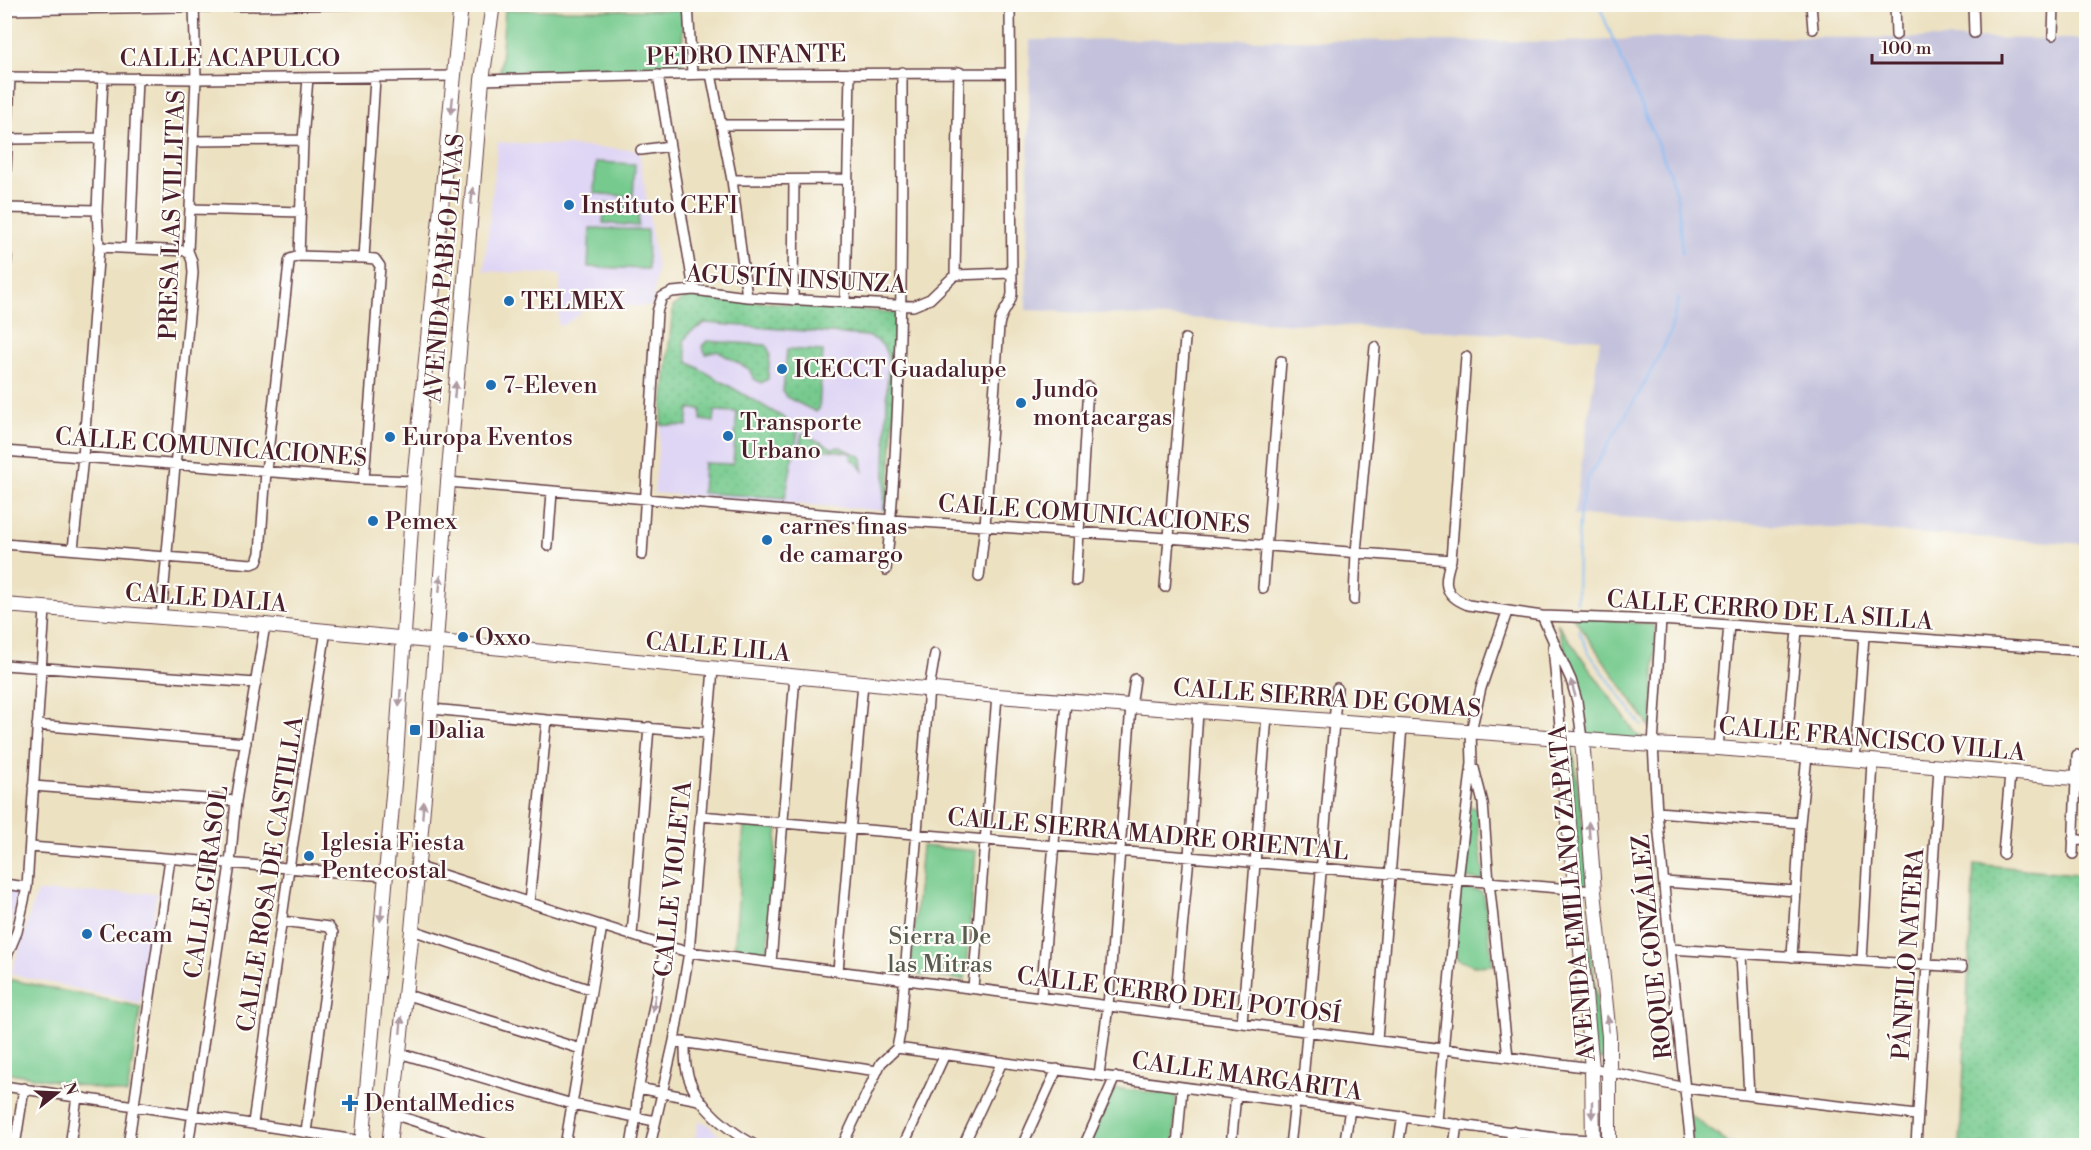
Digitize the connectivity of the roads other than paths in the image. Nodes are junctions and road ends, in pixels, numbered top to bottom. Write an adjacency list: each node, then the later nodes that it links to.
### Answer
1 (359, 4): 10 (street)
2 (461, 4): 23 (street, AVENIDA PABLO LIVAS)
3 (493, 4): 30 (street, AVENIDA PABLO LIVAS)
4 (688, 4): 20 (street)
5 (1010, 4): 19 (street)
6 (1811, 4): 12 (street)
7 (1895, 4): 14 (street)
8 (1973, 4): 13 (street)
9 (2054, 4): 15 (street)
10 (194, 6): 11 (street); 29 (street, PRESA LAS VILLITAS)
11 (4, 10)
12 (1813, 29)
13 (1974, 33)
14 (1896, 35)
15 (2053, 35)
16 (902, 72): 17 (street, PEDRO INFANTE); 18 (street, PEDRO INFANTE); 59 (street)
17 (959, 72): 19 (street, PEDRO INFANTE); 53 (street)
18 (850, 73): 21 (street, PEDRO INFANTE); 32 (street)
19 (1010, 73): 52 (street)
20 (692, 74): 21 (street, PEDRO INFANTE); 22 (street, PEDRO INFANTE)
21 (711, 74): 31 (street)
22 (658, 75): 30 (street, PEDRO INFANTE); 37 (street)
23 (455, 76): 28 (street, CALLE ACAPULCO); 70 (street, AVENIDA PABLO LIVAS, one-way to 70)
24 (7, 77): 25 (street, CALLE ACAPULCO); 34 (street)
25 (103, 77): 26 (street, CALLE ACAPULCO); 33 (street)
26 (136, 78): 29 (street, CALLE ACAPULCO); 47 (street)
27 (308, 78): 28 (street, CALLE ACAPULCO); 29 (street, CALLE ACAPULCO); 35 (street)
28 (375, 78): 51 (street)
29 (196, 79): 36 (street, PRESA LAS VILLITAS)
30 (482, 80): 71 (street, AVENIDA PABLO LIVAS, one-way to 30)
31 (722, 125): 32 (street); 40 (street)
32 (849, 125): 39 (street)
33 (99, 138): 34 (street); 43 (street)
34 (8, 139): 45 (street)
35 (303, 140): 36 (street); 44 (street)
36 (194, 141): 42 (street, PRESA LAS VILLITAS)
37 (670, 146): 38 (street); 55 (street)
38 (641, 150)
39 (848, 179): 41 (street); 58 (street)
40 (732, 180): 41 (street); 56 (street)
41 (794, 180): 57 (street)
42 (191, 209): 44 (street); 49 (street, PRESA LAS VILLITAS)
43 (97, 210): 45 (street); 46 (street)
44 (301, 212): 50 (street)
45 (5, 213)
46 (99, 247): 47 (street); 66 (street)
47 (130, 248): 49 (street)
48 (4, 249): 54 (street)
49 (188, 251): 67 (street, PRESA LAS VILLITAS)
50 (294, 258): 51 (street); 68 (street)
51 (364, 258): 69 (street)
52 (1011, 273): 53 (street); 75 (street)
53 (955, 275): 59 (street, AGUSTÍN INSUNZA)
54 (4, 285)
55 (694, 290): 56 (street, AGUSTÍN INSUNZA); 73 (street, AGUSTÍN INSUNZA)
56 (747, 297): 57 (street, AGUSTÍN INSUNZA)
57 (793, 300): 58 (street, AGUSTÍN INSUNZA)
58 (845, 302): 59 (street, AGUSTÍN INSUNZA)
59 (902, 306): 74 (street)
60 (1185, 339): 77 (street)
61 (1375, 347): 82 (street)
62 (1466, 357): 85 (street)
63 (1281, 361): 79 (street)
64 (1088, 387): 76 (street)
65 (4, 451): 66 (street, CALLE COMUNICACIONES)
66 (83, 457): 67 (street, CALLE COMUNICACIONES); 81 (street)
67 (175, 463): 68 (street, CALLE COMUNICACIONES); 84 (street, PRESA LAS VILLITAS)
68 (266, 471): 69 (street, CALLE COMUNICACIONES); 84 (street)
69 (364, 479): 70 (street, CALLE COMUNICACIONES)
70 (414, 481): 103 (street, AVENIDA PABLO LIVAS)
71 (448, 482): 72 (street, CALLE COMUNICACIONES); 105 (street, AVENIDA PABLO LIVAS, one-way to 71)
72 (552, 492): 73 (street, CALLE COMUNICACIONES); 80 (street)
73 (645, 499): 74 (street, CALLE COMUNICACIONES); 83 (street, AGUSTÍN INSUNZA)
74 (891, 520): 75 (street, CALLE COMUNICACIONES); 86 (street)
75 (985, 526): 76 (street, CALLE COMUNICACIONES); 87 (street)
76 (1078, 532): 77 (street, CALLE COMUNICACIONES); 88 (street)
77 (1168, 538): 79 (street, CALLE COMUNICACIONES); 89 (street)
78 (4, 544): 81 (street)
79 (1266, 545): 82 (street, CALLE COMUNICACIONES); 90 (street)
80 (548, 546)
81 (73, 549): 84 (street)
82 (1356, 552): 85 (street, CALLE COMUNICACIONES); 91 (street)
83 (642, 555)
84 (166, 557): 96 (street, PRESA LAS VILLITAS)
85 (1451, 560): 94 (street, CALLE CERRO DE LA SILLA)
86 (886, 570)
87 (979, 577)
88 (1076, 581)
89 (1165, 587)
90 (1263, 588)
91 (1354, 600)
92 (4, 605): 93 (street, CALLE DALIA)
93 (45, 609): 96 (street, CALLE DALIA); 109 (street)
94 (1507, 612): 95 (street, CALLE CERRO DE LA SILLA); 128 (street)
95 (1542, 616): 97 (street, CALLE CERRO DE LA SILLA); 104 (street, AVENIDA EMILIANO ZAPATA)
96 (161, 617): 98 (street, CALLE DALIA)
97 (1661, 620): 99 (street, CALLE CERRO DE LA SILLA); 133 (street, ROQUE GONZÁLEZ)
98 (265, 625): 100 (street, CALLE DALIA); 113 (street, CALLE GIRASOL)
99 (1729, 625): 101 (street, CALLE CERRO DE LA SILLA); 134 (street)
100 (327, 630): 103 (street, CALLE DALIA); 165 (street, CALLE ROSA DE CASTILLA)
101 (1797, 630): 102 (street, CALLE CERRO DE LA SILLA); 135 (street)
102 (1864, 636): 106 (street, CALLE CERRO DE LA SILLA); 138 (street)
103 (404, 639): 105 (street, CALLE LILA); 168 (street, AVENIDA PABLO LIVAS, one-way to 168)
104 (1553, 640): 130 (street, AVENIDA EMILIANO ZAPATA); 131 (street, AVENIDA EMILIANO ZAPATA, one-way to 104)
105 (435, 643): 110 (street, CALLE LILA); 120 (street, AVENIDA PABLO LIVAS)
106 (2086, 651)
107 (935, 654): 116 (street)
108 (4, 665): 109 (street)
109 (41, 668): 113 (street); 125 (street)
110 (712, 669): 111 (street, CALLE LILA); 129 (street, CALLE VIOLETA)
111 (795, 676): 114 (street, CALLE LILA); 148 (street)
112 (1135, 679): 119 (street)
113 (256, 683): 132 (street, CALLE GIRASOL)
114 (863, 683): 116 (street, CALLE LILA); 150 (street)
115 (1337, 688): 124 (street)
116 (929, 689): 117 (street, CALLE LILA); 151 (street)
117 (997, 696): 118 (street, CALLE SIERRA DE GOMAS); 153 (street)
118 (1066, 701): 119 (street, CALLE SIERRA DE GOMAS); 155 (street)
119 (1131, 706): 121 (street, CALLE SIERRA DE GOMAS); 157 (street)
120 (432, 709): 123 (street); 164 (street, AVENIDA PABLO LIVAS, one-way to 120)
121 (1198, 711): 122 (street, CALLE SIERRA DE GOMAS); 160 (street)
122 (1266, 716): 124 (street, CALLE SIERRA DE GOMAS); 162 (street)
123 (547, 720): 127 (street); 177 (street)
124 (1334, 721): 126 (street, CALLE SIERRA DE GOMAS); 166 (street)
125 (37, 725): 132 (street); 144 (street)
126 (1402, 726): 128 (street, CALLE SIERRA DE GOMAS); 167 (street)
127 (649, 727): 129 (street); 181 (street)
128 (1471, 731): 130 (street, CALLE SIERRA DE GOMAS); 140 (street)
129 (706, 733): 147 (street, CALLE VIOLETA)
130 (1561, 738): 131 (street, CALLE SIERRA DE GOMAS); 174 (street, AVENIDA EMILIANO ZAPATA)
131 (1582, 739): 133 (street, CALLE SIERRA DE GOMAS); 175 (street, AVENIDA EMILIANO ZAPATA, one-way to 131)
132 (246, 743): 145 (street, CALLE GIRASOL)
133 (1653, 745): 134 (street, CALLE FRANCISCO VILLA); 146 (street, ROQUE GONZÁLEZ)
134 (1718, 747): 135 (street, CALLE FRANCISCO VILLA)
135 (1786, 754): 137 (street, CALLE FRANCISCO VILLA)
136 (2077, 755): 143 (street)
137 (1807, 756): 138 (street, CALLE FRANCISCO VILLA); 149 (street)
138 (1855, 760): 139 (street, CALLE FRANCISCO VILLA)
139 (1873, 762): 141 (street, CALLE FRANCISCO VILLA); 187 (street)
140 (1472, 763): 169 (street); 170 (street)
141 (1939, 767): 142 (street, CALLE FRANCISCO VILLA); 190 (street, PÁNFILO NATERA)
142 (2010, 774): 143 (street, CALLE FRANCISCO VILLA); 158 (street)
143 (2081, 779): 152 (street)
144 (33, 786): 145 (street); 156 (street)
145 (236, 801): 163 (street, CALLE GIRASOL)
146 (1657, 812): 149 (street); 171 (street, ROQUE GONZÁLEZ)
147 (700, 816): 148 (street, CALLE SIERRA MADRE ORIENTAL); 184 (street, CALLE VIOLETA)
148 (783, 823): 150 (street, CALLE SIERRA MADRE ORIENTAL); 188 (street)
149 (1800, 823): 176 (street)
150 (849, 828): 151 (street, CALLE SIERRA MADRE ORIENTAL); 192 (street)
151 (917, 834): 153 (street, CALLE SIERRA MADRE ORIENTAL); 193 (street)
152 (2073, 839): 154 (street); 159 (street)
153 (986, 840): 155 (street, CALLE SIERRA MADRE ORIENTAL); 194 (street)
154 (2086, 841)
155 (1054, 846): 157 (street, CALLE SIERRA MADRE ORIENTAL); 197 (street)
156 (31, 847): 161 (street); 173 (street)
157 (1121, 851): 160 (street, CALLE SIERRA MADRE ORIENTAL); 198 (street)
158 (2003, 854)
159 (2073, 854)
160 (1189, 857): 162 (street, CALLE SIERRA MADRE ORIENTAL); 199 (street)
161 (170, 859): 163 (street); 230 (street)
162 (1256, 863): 166 (street, CALLE SIERRA MADRE ORIENTAL); 200 (street)
163 (230, 864): 165 (street); 232 (street, CALLE GIRASOL)
164 (418, 867): 177 (street, CALLE CERRO DEL POTOSÍ); 180 (street, AVENIDA PABLO LIVAS)
165 (289, 868): 168 (street); 178 (street, CALLE ROSA DE CASTILLA)
166 (1321, 868): 167 (street, CALLE SIERRA MADRE ORIENTAL); 201 (street)
167 (1391, 874): 169 (street, CALLE SIERRA MADRE ORIENTAL); 202 (street)
168 (385, 876): 243 (street, AVENIDA PABLO LIVAS, one-way to 243)
169 (1458, 880): 170 (street, CALLE SIERRA MADRE ORIENTAL); 207 (street)
170 (1489, 882): 174 (street, CALLE SIERRA MADRE ORIENTAL); 210 (street)
171 (1664, 882): 176 (street); 183 (street, ROQUE GONZÁLEZ)
172 (4, 884): 173 (street)
173 (27, 886): 189 (street)
174 (1574, 890): 175 (street, CALLE SIERRA MADRE ORIENTAL); 212 (street, AVENIDA EMILIANO ZAPATA)
175 (1593, 891): 215 (street, AVENIDA EMILIANO ZAPATA, one-way to 175)
176 (1796, 891): 186 (street)
177 (529, 903): 179 (street, CALLE CERRO DEL POTOSÍ)
178 (282, 921): 239 (street, CALLE ROSA DE CASTILLA); 241 (street)
179 (602, 926): 181 (street, CALLE CERRO DEL POTOSÍ); 195 (street)
180 (412, 930): 195 (street); 196 (street, AVENIDA PABLO LIVAS)
181 (632, 935): 182 (street, CALLE CERRO DEL POTOSÍ)
182 (665, 946): 184 (street, CALLE CERRO DEL POTOSÍ); 220 (street, one-way to 220)
183 (1670, 949): 185 (street); 222 (street, ROQUE GONZÁLEZ)
184 (688, 952): 188 (street, CALLE CERRO DEL POTOSÍ); 203 (street, CALLE VIOLETA)
185 (1741, 955): 186 (street); 225 (street)
186 (1792, 957): 187 (street)
187 (1862, 960): 190 (street)
188 (771, 962): 192 (street, CALLE CERRO DEL POTOSÍ)
189 (4, 963)
190 (1927, 965): 191 (street); 236 (street, PÁNFILO NATERA)
191 (1962, 967)
192 (838, 971): 193 (street, CALLE CERRO DEL POTOSÍ)
193 (905, 980): 194 (street, CALLE CERRO DEL POTOSÍ); 205 (street)
194 (973, 988): 197 (street, CALLE CERRO DEL POTOSÍ)
195 (591, 990): 206 (street)
196 (404, 994): 206 (street); 208 (street, AVENIDA PABLO LIVAS, one-way to 196)
197 (1041, 997): 198 (street, CALLE CERRO DEL POTOSÍ)
198 (1108, 1006): 199 (street, CALLE CERRO DEL POTOSÍ); 216 (street)
199 (1174, 1014): 200 (street, CALLE CERRO DEL POTOSÍ)
200 (1242, 1023): 201 (street, CALLE CERRO DEL POTOSÍ)
201 (1308, 1032): 202 (street, CALLE CERRO DEL POTOSÍ); 228 (street)
202 (1377, 1040): 207 (street, CALLE CERRO DEL POTOSÍ)
203 (674, 1041): 204 (street); 223 (street, CALLE VIOLETA)
204 (685, 1042): 214 (street); 227 (street)
205 (897, 1048): 209 (street, CALLE MARGARITA); 214 (street)
206 (581, 1049): 229 (street)
207 (1444, 1049): 210 (street, CALLE CERRO DEL POTOSÍ); 238 (street)
208 (399, 1053): 229 (street); 233 (street, AVENIDA PABLO LIVAS)
209 (945, 1054): 211 (street, CALLE MARGARITA); 257 (street)
210 (1508, 1057): 212 (street, CALLE CERRO DEL POTOSÍ)
211 (1002, 1062): 213 (street, CALLE MARGARITA); 258 (street)
212 (1592, 1068): 215 (street, CALLE CERRO DEL POTOSÍ); 244 (street, AVENIDA EMILIANO ZAPATA, one-way to 244)
213 (1057, 1069): 216 (street, CALLE MARGARITA); 259 (street)
214 (877, 1071): 256 (street)
215 (1610, 1072): 222 (street, CALLE CERRO DEL POTOSÍ); 268 (street, AVENIDA EMILIANO ZAPATA)
216 (1099, 1075): 217 (street, CALLE MARGARITA)
217 (1114, 1077): 221 (street, CALLE MARGARITA); 260 (street)
218 (4, 1086): 219 (street)
219 (24, 1088): 226 (street); 246 (street)
220 (639, 1088): 223 (street); 234 (street)
221 (1182, 1088): 224 (street, CALLE MARGARITA); 261 (street)
222 (1686, 1088): 225 (street, CALLE CERRO DEL POTOSÍ); 269 (street, ROQUE GONZÁLEZ)
223 (662, 1091): 227 (street); 237 (street, CALLE VIOLETA)
224 (1236, 1094): 228 (street, CALLE MARGARITA); 262 (street)
225 (1749, 1095): 236 (street, CALLE CERRO DEL POTOSÍ)
226 (77, 1097): 230 (street); 247 (street)
227 (699, 1100): 255 (street)
228 (1298, 1102): 231 (street, CALLE MARGARITA); 263 (street)
229 (572, 1104): 234 (street); 252 (street)
230 (134, 1106): 232 (street); 248 (street)
231 (1350, 1109): 235 (street, CALLE MARGARITA); 264 (street)
232 (192, 1114): 239 (street); 249 (street, CALLE GIRASOL)
233 (393, 1114): 250 (street, AVENIDA PABLO LIVAS); 251 (street)
234 (636, 1116): 237 (street); 253 (street)
235 (1403, 1116): 238 (street, CALLE MARGARITA); 265 (street)
236 (1916, 1116): 245 (street, PÁNFILO NATERA)
237 (655, 1120): 254 (street, CALLE VIOLETA)
238 (1437, 1120): 240 (street, CALLE MARGARITA)
239 (253, 1123): 241 (street)
240 (1457, 1124): 242 (street, CALLE MARGARITA); 266 (street)
241 (306, 1131): 243 (street)
242 (1512, 1131): 244 (street, CALLE MARGARITA); 267 (street)
243 (362, 1143)
244 (1593, 1143)
245 (1916, 1145)
246 (15, 1146)
247 (70, 1146)
248 (128, 1146)
249 (188, 1146)
250 (389, 1146)
251 (491, 1146)
252 (565, 1146)
253 (631, 1146)
254 (650, 1146)
255 (756, 1146)
256 (842, 1146)
257 (903, 1146)
258 (963, 1146)
259 (1022, 1146)
260 (1084, 1146)
261 (1176, 1146)
262 (1231, 1146)
263 (1290, 1146)
264 (1344, 1146)
265 (1398, 1146)
266 (1454, 1146)
267 (1510, 1146)
268 (1609, 1146)
269 (1691, 1146)

